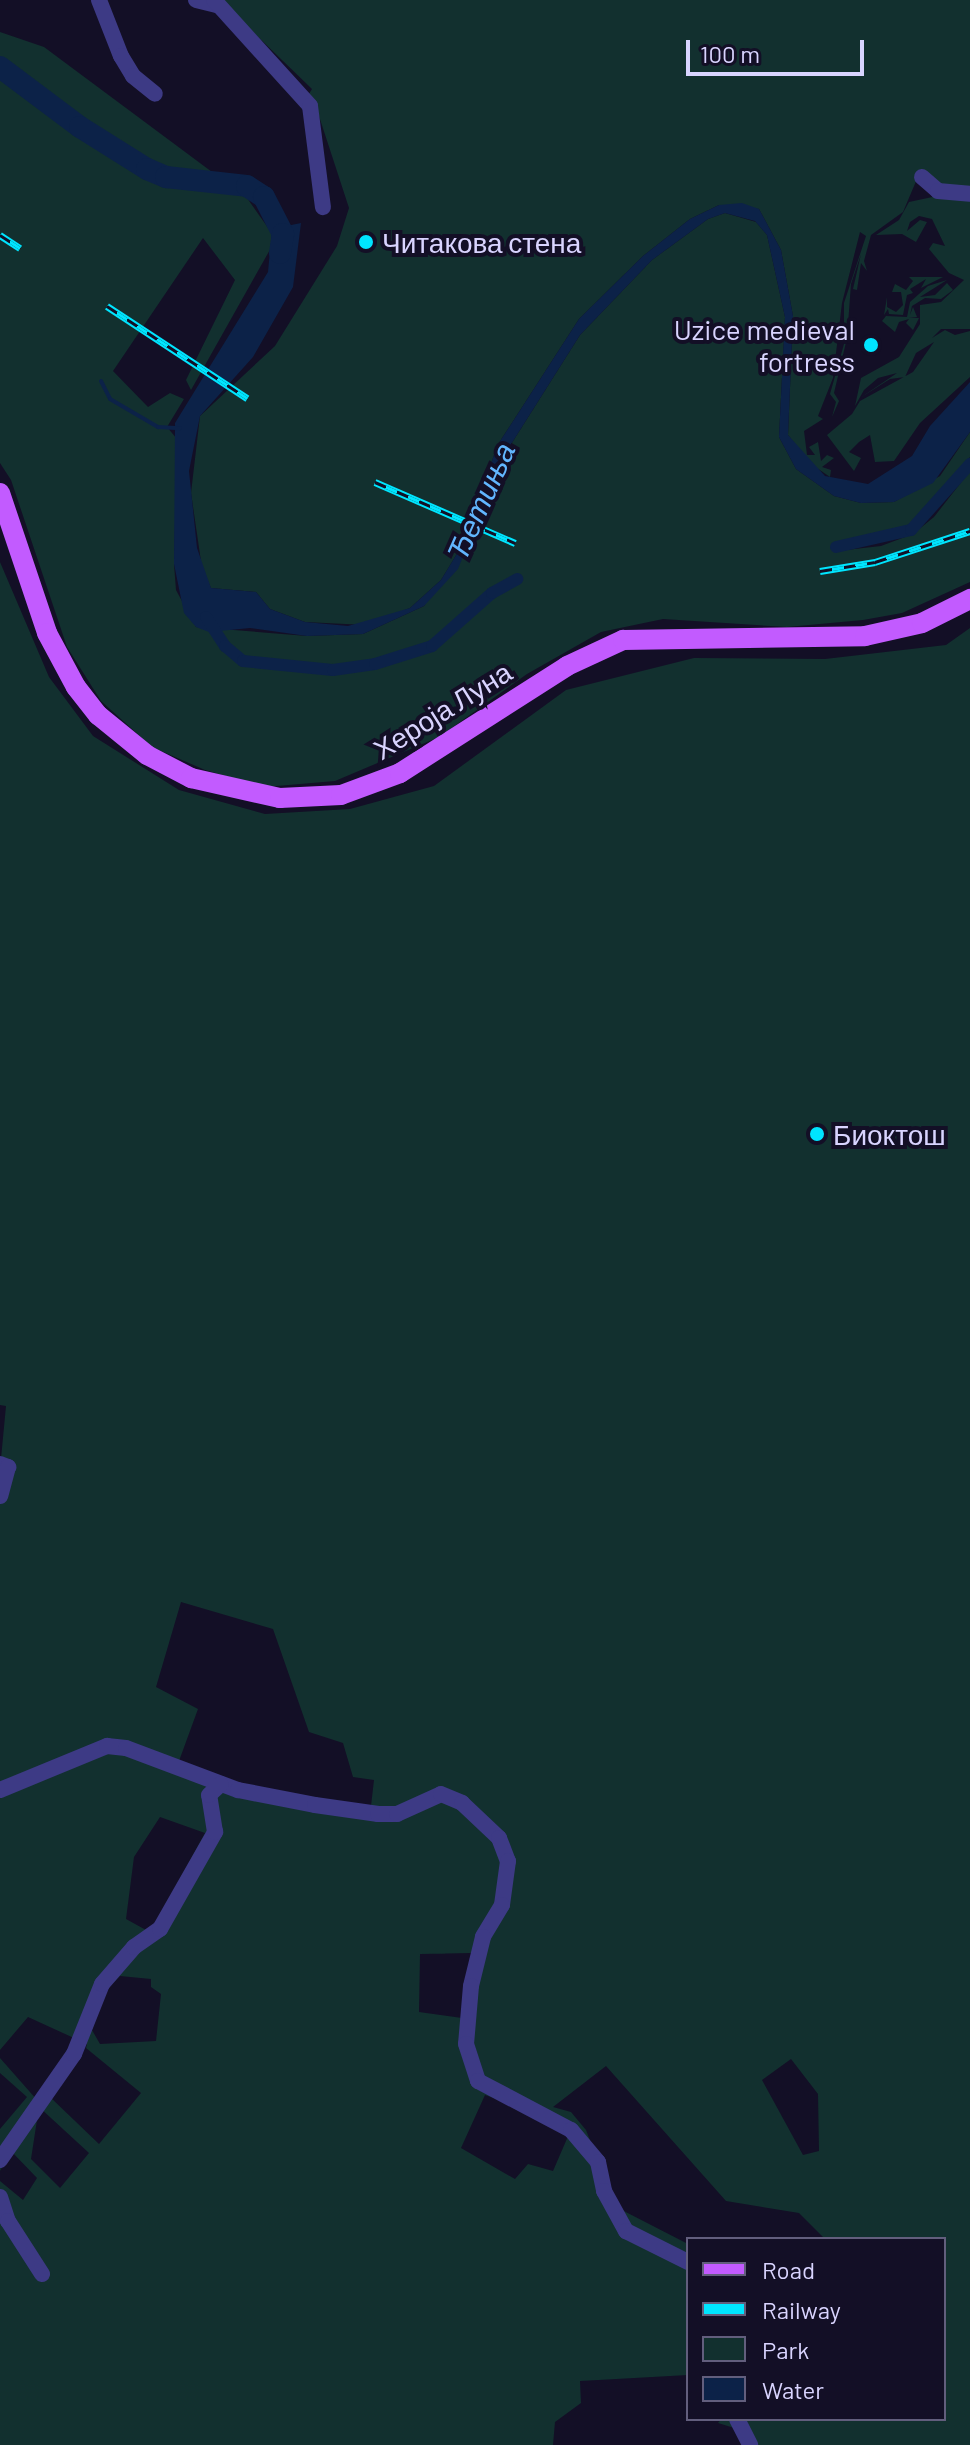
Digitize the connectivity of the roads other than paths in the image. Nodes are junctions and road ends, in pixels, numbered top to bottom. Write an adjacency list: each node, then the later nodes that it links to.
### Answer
1 (99, 0): 4 (street)
2 (196, 0): 3 (street)
3 (215, 3): 7 (street)
4 (155, 94)
5 (922, 177): 6 (street)
6 (970, 194)
7 (323, 207)
8 (0, 493): 9 (main road, Хероја Луна)
9 (970, 599)
10 (0, 1464): 11 (street)
11 (0, 1496)
12 (221, 1784): 13 (street); 14 (street); 16 (street)
13 (0, 1790)
14 (0, 2160)
15 (0, 2197): 17 (street)
16 (686, 2261)
17 (42, 2274)
18 (738, 2421): 19 (street)
19 (750, 2445)

